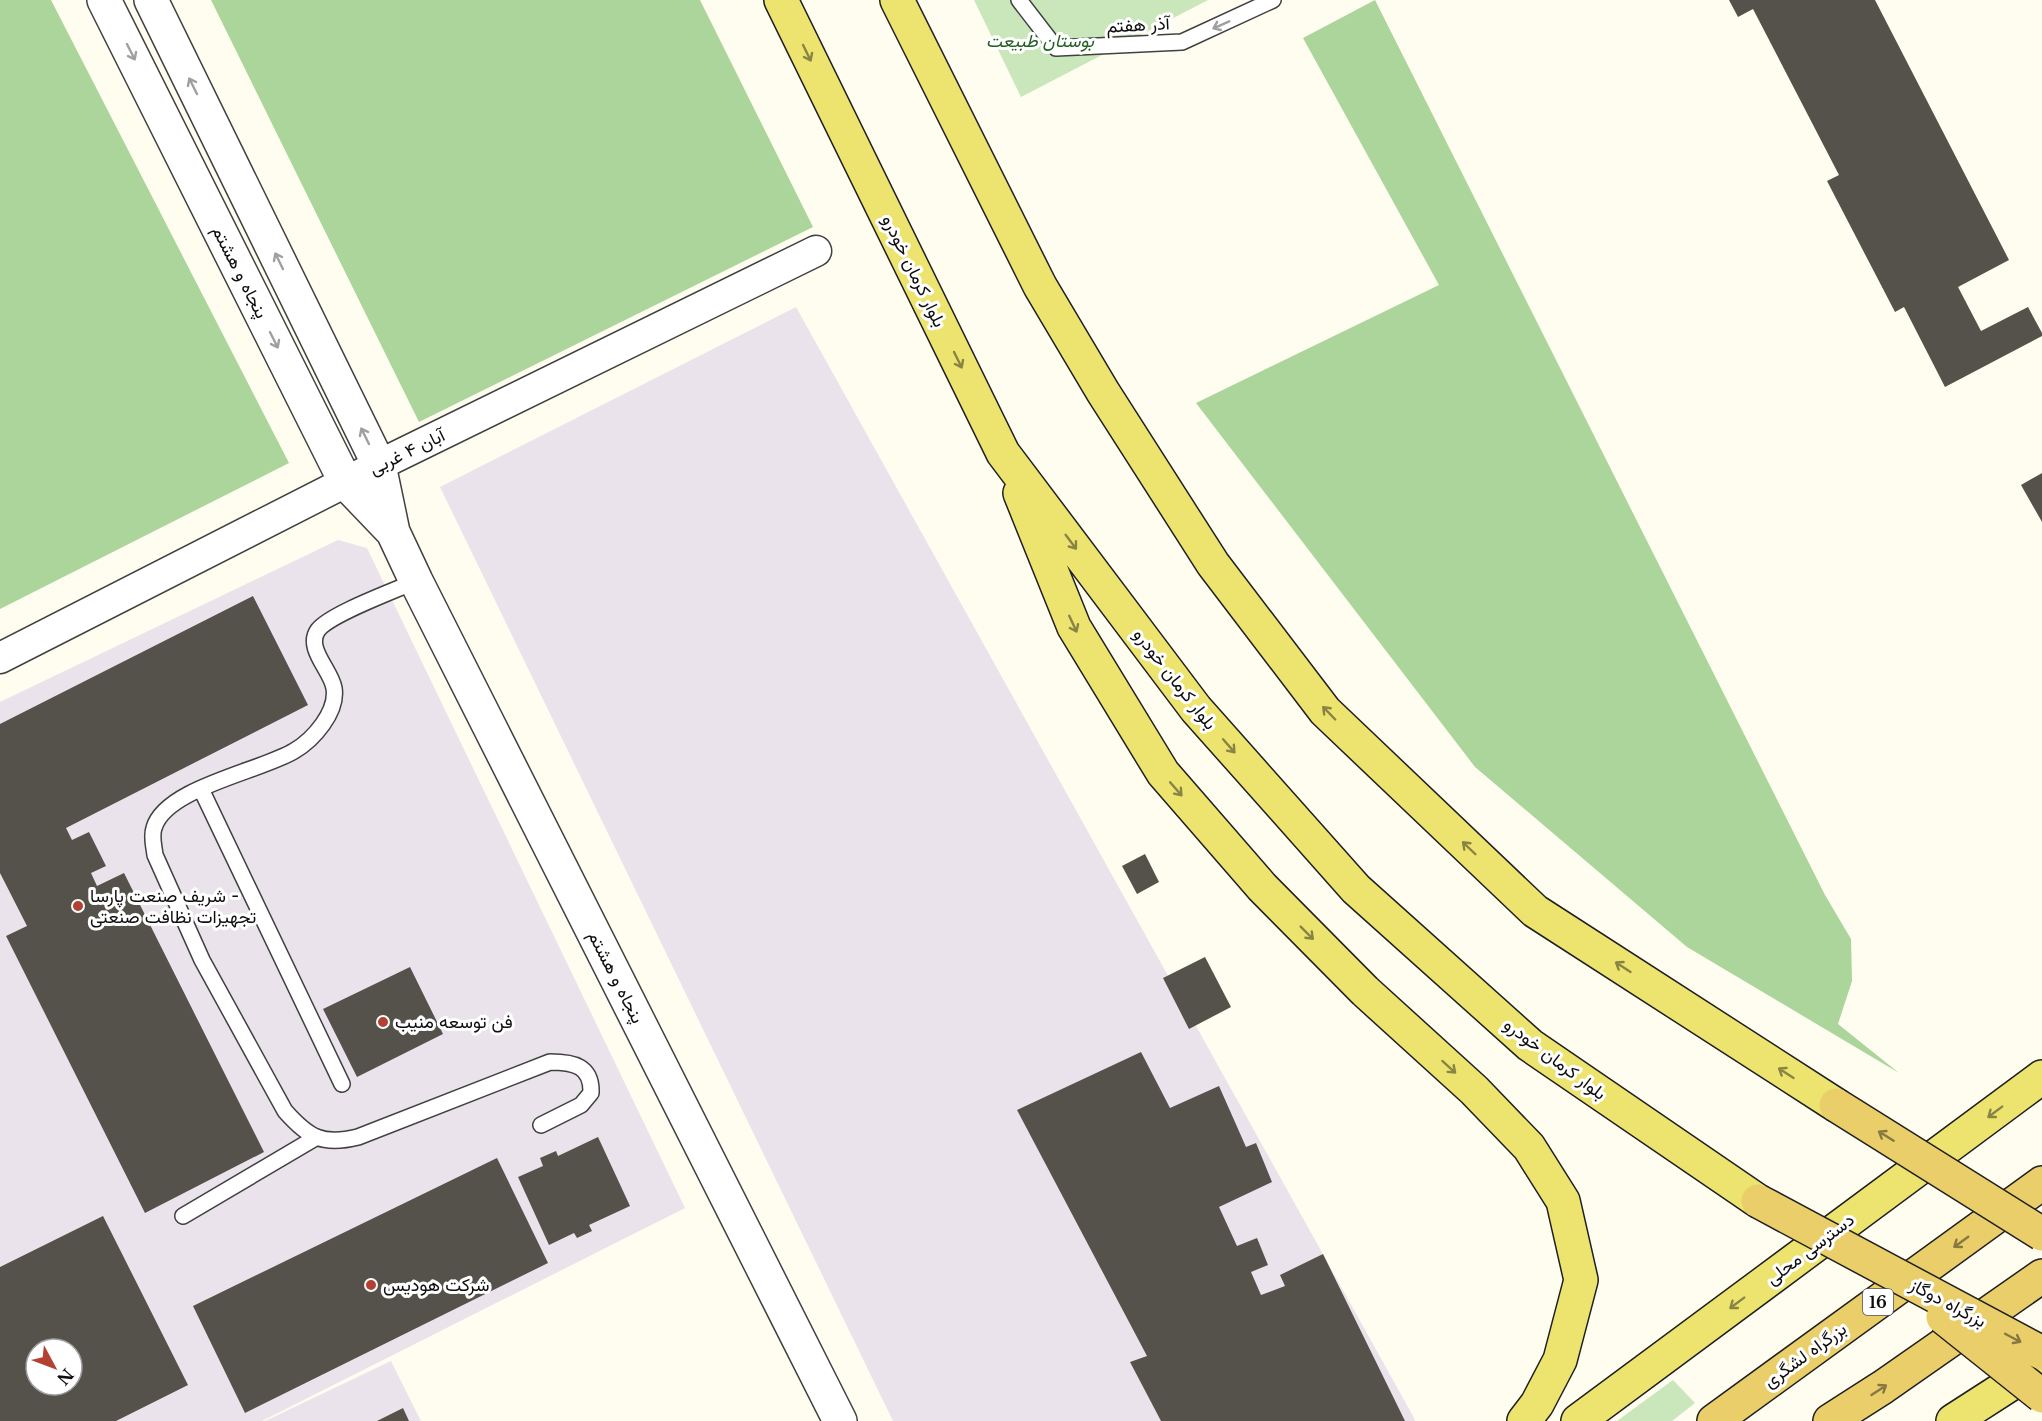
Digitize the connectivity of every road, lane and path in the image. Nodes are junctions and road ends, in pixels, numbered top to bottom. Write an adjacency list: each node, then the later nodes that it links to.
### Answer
1 (104, 0): 11 (street, پنجاه و هشتم, one-way to 11)
2 (151, 0): 10 (street, پنجاه و هشتم, one-way to 2)
3 (781, 0): 9 (main road, بلوار کرمان خودرو, one-way to 9)
4 (897, 0): 18 (main road, one-way to 4)
5 (1019, 0): 7 (lane, آذر هفتم, one-way to 5)
6 (1273, 0): 7 (lane, آذر هفتم)
7 (1255, 5)
8 (816, 251): 10 (street, آبان ۴ غربی)
9 (1003, 453): 22 (main road, بلوار کرمان خودرو, one-way to 22); 31 (main road, one-way to 31)
10 (379, 465): 11 (street, آبان ۴ غربی); 12 (street, پنجاه و هشتم)
11 (346, 483): 12 (street, پنجاه و هشتم); 14 (street, آبان ۴ غربی)
12 (393, 532): 13 (street, پنجاه و هشتم)
13 (416, 581): 15 (lane); 30 (street, پنجاه و هشتم)
14 (0, 658)
15 (201, 789): 17 (lane); 20 (lane)
16 (2042, 1077): 32 (main road, دسترسی محلی, one-way to 32)
17 (342, 1084)
18 (1836, 1105): 24 (highway, one-way to 18, bridge)
19 (541, 1125): 20 (lane)
20 (317, 1137): 23 (lane)
21 (2042, 1183): 33 (highway, بزرگراه لشگری / 16, one-way to 33)
22 (1758, 1202): 25 (highway, بزرگراه دوگاز, bridge)
23 (183, 1216)
24 (2042, 1234)
25 (1878, 1265): 27 (highway, بزرگراه دوگاز, one-way to 27, bridge); 29 (highway, bridge)
26 (2042, 1276): 34 (highway, one-way to 26)
27 (2042, 1353)
28 (2042, 1359): 35 (main road)
29 (2042, 1396)
30 (840, 1421)
31 (1524, 1421)
32 (1578, 1421)
33 (1714, 1421)
34 (1830, 1421)
35 (1953, 1421)

